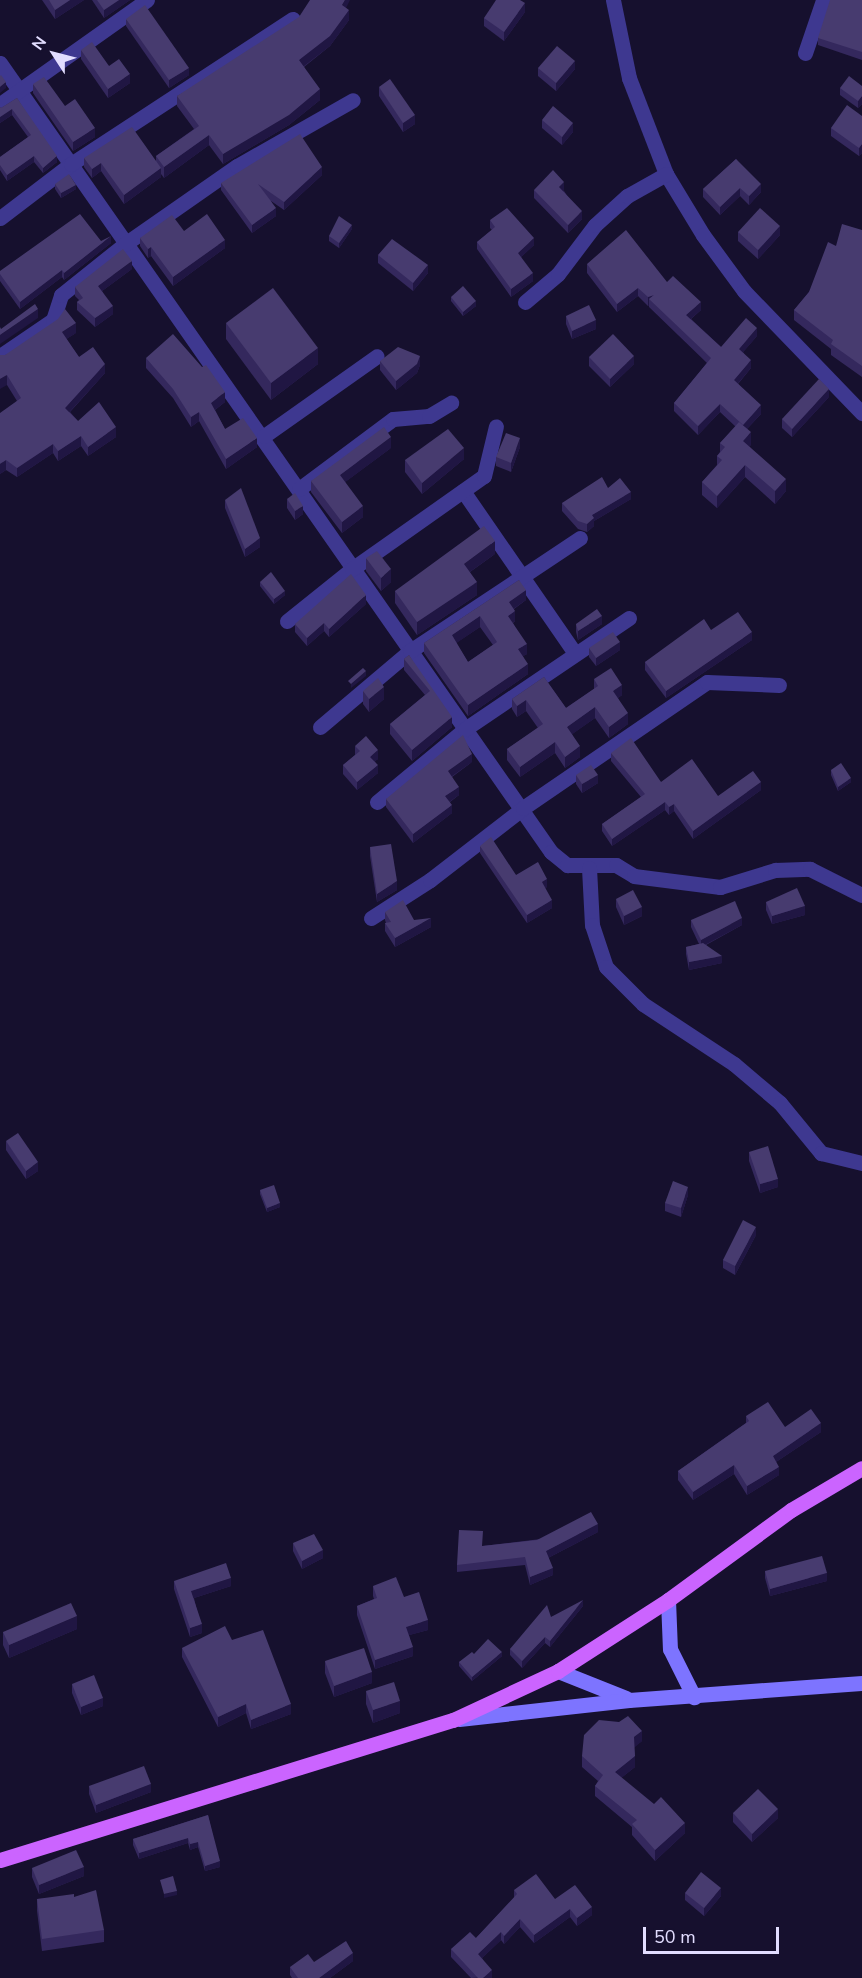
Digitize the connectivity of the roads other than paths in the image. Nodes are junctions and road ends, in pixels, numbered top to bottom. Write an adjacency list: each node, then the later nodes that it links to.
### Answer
1 (147, 0): 7 (street)
2 (613, 0): 11 (street)
3 (823, 0): 5 (street)
4 (293, 19): 10 (street)
5 (805, 53)
6 (0, 63): 7 (street)
7 (19, 91): 9 (street); 10 (street)
8 (353, 100): 13 (street)
9 (0, 104)
10 (71, 164): 12 (street); 13 (street)
11 (666, 174): 14 (street); 18 (street)
12 (0, 218)
13 (125, 244): 15 (street); 20 (street)
14 (525, 302)
15 (0, 356)
16 (377, 357): 20 (street)
17 (451, 403): 21 (street)
18 (862, 413)
19 (496, 426): 22 (street)
20 (264, 436): 21 (street)
21 (299, 489): 24 (street)
22 (463, 490): 24 (street); 25 (street)
23 (580, 538): 25 (street)
24 (352, 568): 27 (street); 28 (street)
25 (522, 576): 28 (street); 29 (street)
26 (628, 618): 29 (street)
27 (287, 621)
28 (410, 651): 31 (street); 32 (street)
29 (574, 652): 32 (street)
30 (779, 685): 34 (street)
31 (320, 727)
32 (465, 729): 33 (street); 34 (street)
33 (376, 802)
34 (523, 808): 35 (street); 37 (street)
35 (589, 868): 36 (street); 38 (street)
36 (862, 895)
37 (371, 918)
38 (862, 1163)
39 (862, 1468): 40 (main road)
40 (668, 1600): 41 (main road); 43 (main road)
41 (558, 1671): 44 (main road); 45 (main road)
42 (862, 1683): 43 (main road)
43 (694, 1697): 44 (main road)
44 (629, 1700): 45 (main road)
45 (453, 1720): 46 (main road)
46 (0, 1860)

